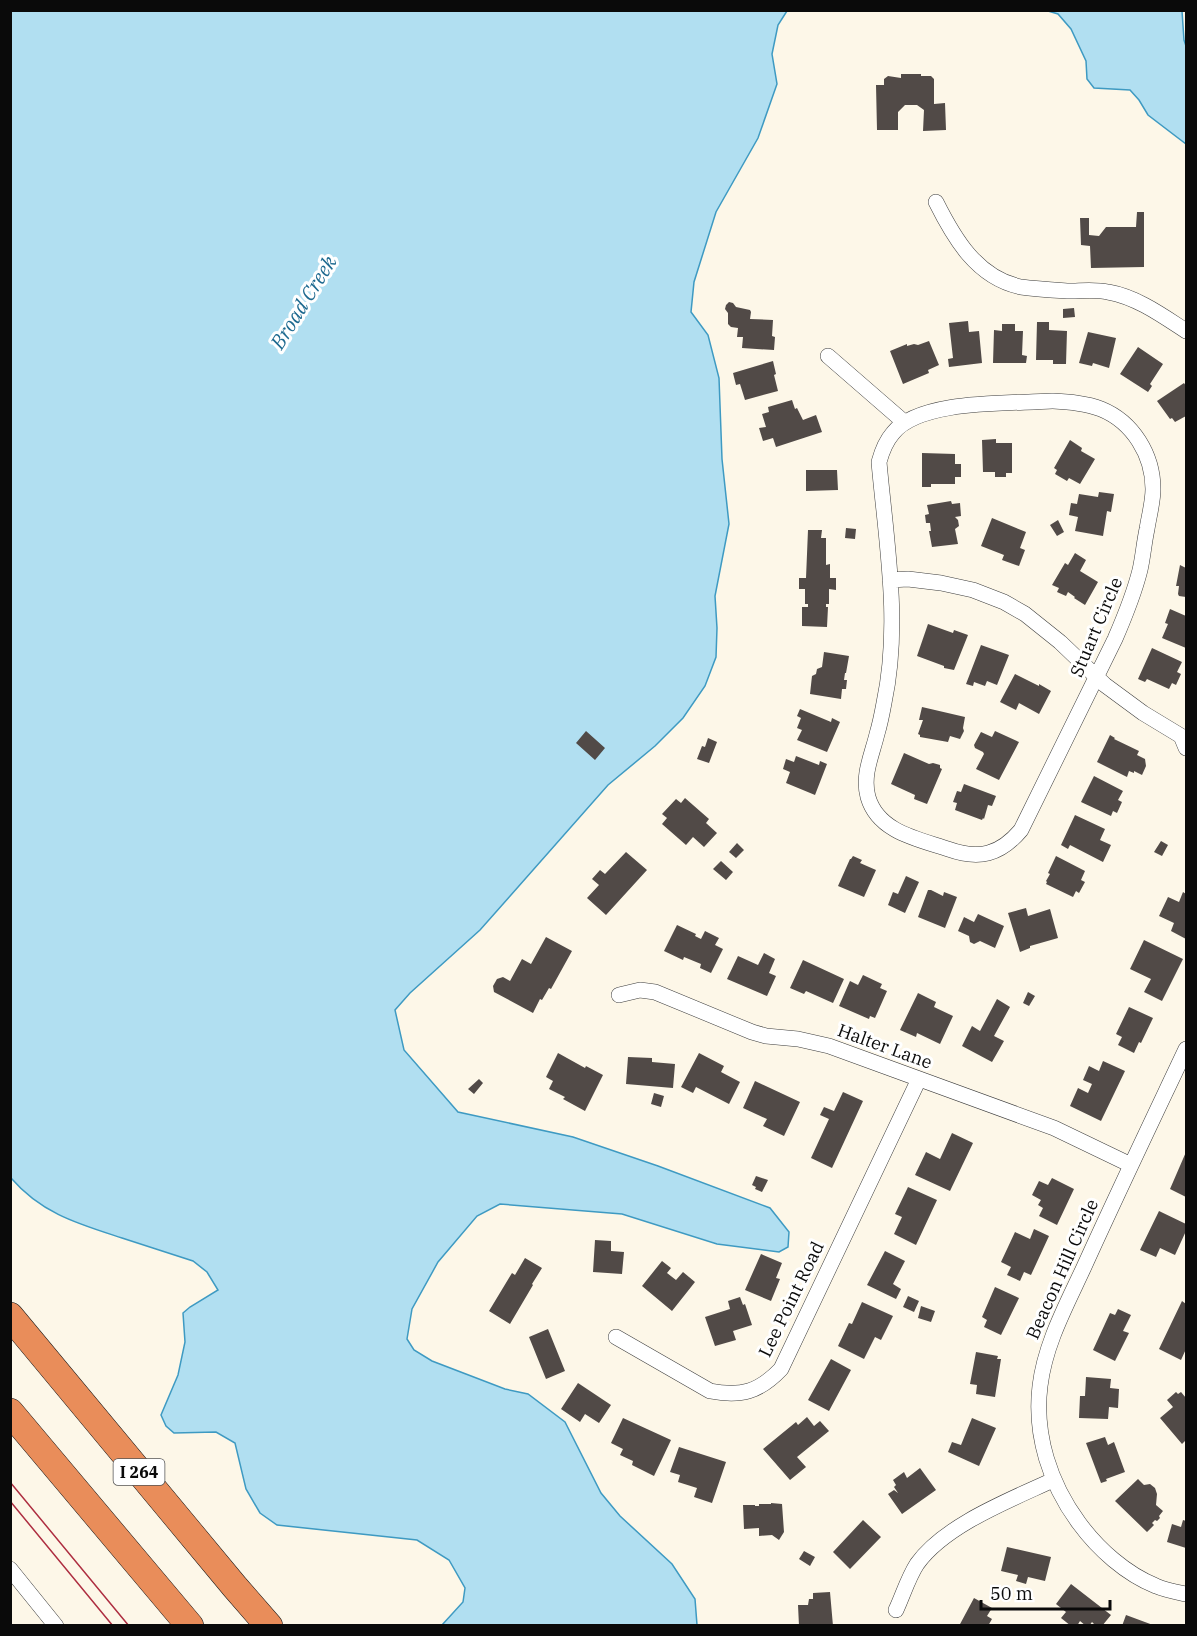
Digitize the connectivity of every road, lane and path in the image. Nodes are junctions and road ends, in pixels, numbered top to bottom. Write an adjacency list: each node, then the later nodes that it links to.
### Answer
1 (936, 202): 2 (street)
2 (1186, 331)
3 (828, 356): 4 (street)
4 (904, 423): 5 (street, Stuart Circle); 6 (street, Stuart Circle)
5 (890, 580): 6 (street); 6 (street, Stuart Circle)
6 (1097, 677): 7 (street)
7 (1185, 738)
8 (619, 995): 10 (street, Halter Lane)
9 (1186, 1049): 11 (street, Beacon Hill Circle)
10 (919, 1079): 11 (street, Halter Lane); 13 (street, Lee Point Road)
11 (1131, 1165): 15 (street, Beacon Hill Circle)
12 (10, 1316): 21 (highway, I 264)
13 (616, 1337)
14 (10, 1412): 20 (highway)
15 (1053, 1480): 17 (street, Beacon Hill Circle); 18 (street)
16 (10, 1569): 19 (street)
17 (1186, 1594)
18 (896, 1610)
19 (56, 1626)
20 (190, 1626)
21 (269, 1626)

